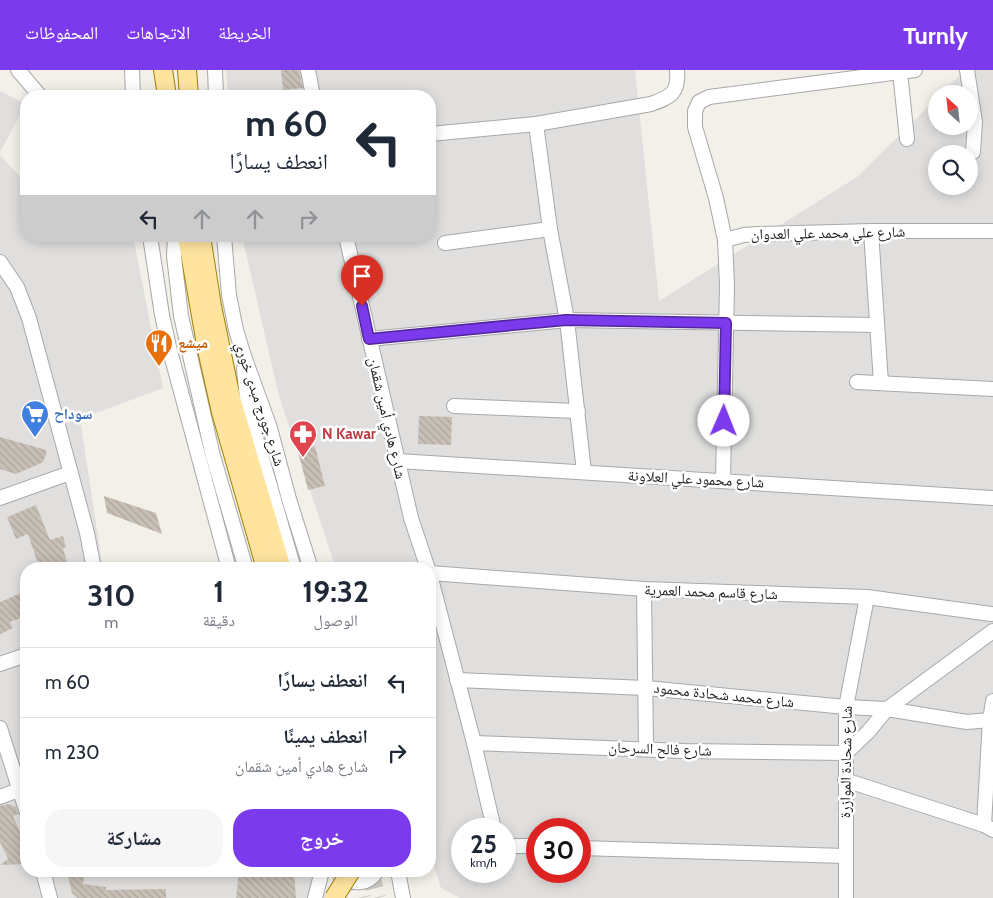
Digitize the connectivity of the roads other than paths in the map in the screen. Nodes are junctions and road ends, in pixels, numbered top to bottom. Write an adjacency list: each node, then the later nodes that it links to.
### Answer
1 (18, 70): 12 (street)
2 (132, 70): 13 (street)
3 (164, 70): 14 (main road)
4 (187, 70): 15 (main road)
5 (215, 70): 16 (street)
6 (308, 70): 17 (street)
7 (676, 70): 18 (street)
8 (915, 70): 10 (street)
9 (967, 70): 21 (street)
10 (900, 72): 11 (street); 20 (street)
11 (843, 75): 25 (street)
12 (35, 90)
13 (133, 90)
14 (166, 90)
15 (188, 90)
16 (216, 90)
17 (312, 90)
18 (536, 124): 19 (street); 22 (street)
19 (436, 133)
20 (907, 140)
21 (973, 145)
22 (550, 229): 32 (street); 34 (street)
23 (871, 231): 24 (street, شارع علي محمد علي العدوان); 25 (street, شارع علي محمد علي العدوان); 36 (street)
24 (993, 231)
25 (724, 240): 35 (street)
26 (151, 242): 44 (street)
27 (175, 242): 51 (street)
28 (189, 242): 55 (main road)
29 (202, 242): 56 (main road)
30 (225, 242): 38 (street, شارع جورج مبدى خوري)
31 (347, 242): 37 (street, شارع هادي أمين شقمان)
32 (445, 243)
33 (0, 262): 47 (street)
34 (566, 320): 35 (street); 37 (street); 43 (street)
35 (726, 323): 36 (street); 48 (street)
36 (877, 325): 40 (street)
37 (369, 339): 45 (street, شارع هادي أمين شقمان)
38 (244, 356): 57 (street); 58 (street, شارع جورج مبدى خوري)
39 (857, 382): 40 (street)
40 (881, 383): 41 (street)
41 (993, 389)
42 (454, 406): 43 (street)
43 (578, 411): 46 (street)
44 (190, 430): 51 (street); 53 (street)
45 (398, 461): 46 (street, شارع محمود علي العلاونة); 59 (street, شارع هادي أمين شقمان)
46 (584, 472): 48 (street, شارع محمود علي العلاونة)
47 (70, 473): 49 (street); 52 (street)
48 (722, 480): 50 (street, شارع محمود علي العلاونة)
49 (0, 498)
50 (993, 498)
51 (233, 525): 54 (street)
52 (93, 562)
53 (227, 562)
54 (244, 562)
55 (264, 562)
56 (280, 562)
57 (292, 562)
58 (309, 562)
59 (426, 562)
60 (436, 574): 61 (street, شارع قاسم محمد العمرية)
61 (644, 589): 62 (street, شارع قاسم محمد العمرية); 69 (street)
62 (867, 597): 64 (street, شارع قاسم محمد العمرية); 71 (street, شارع شحادة الموازرة)
63 (436, 598): 68 (street)
64 (992, 612)
65 (993, 631): 72 (street)
66 (20, 657): 67 (street)
67 (0, 664)
68 (457, 680): 69 (street, شارع محمد شحادة محمود); 75 (street)
69 (646, 688): 71 (street, شارع محمد شحادة محمود); 76 (street)
70 (993, 701): 73 (street)
71 (846, 707): 72 (street, شارع محمد شحادة محمود); 77 (street, شارع شحادة الموازرة)
72 (887, 709): 73 (street, شارع محمد شحادة محمود); 77 (street)
73 (990, 720): 82 (street)
74 (0, 728): 79 (street)
75 (474, 743): 76 (street, شارع فالح السرحان); 81 (street)
76 (646, 748): 77 (street, شارع فالح السرحان)
77 (846, 753): 78 (street, شارع شحادة الموازرة)
78 (845, 780): 82 (street); 84 (street, شارع شحادة الموازرة)
79 (20, 789): 80 (street)
80 (0, 797)
81 (491, 818)
82 (989, 828)
83 (591, 848): 84 (street)
84 (845, 856): 97 (street, شارع شحادة الموازرة)
85 (45, 877): 93 (street)
86 (321, 877): 94 (street)
87 (342, 877): 95 (main road, bridge)
88 (343, 877): 96 (street)
89 (346, 877): 90 (street)
90 (373, 877)
91 (399, 877): 92 (street)
92 (403, 896)
93 (50, 898)
94 (316, 898)
95 (334, 898)
96 (345, 898)
97 (846, 898)

